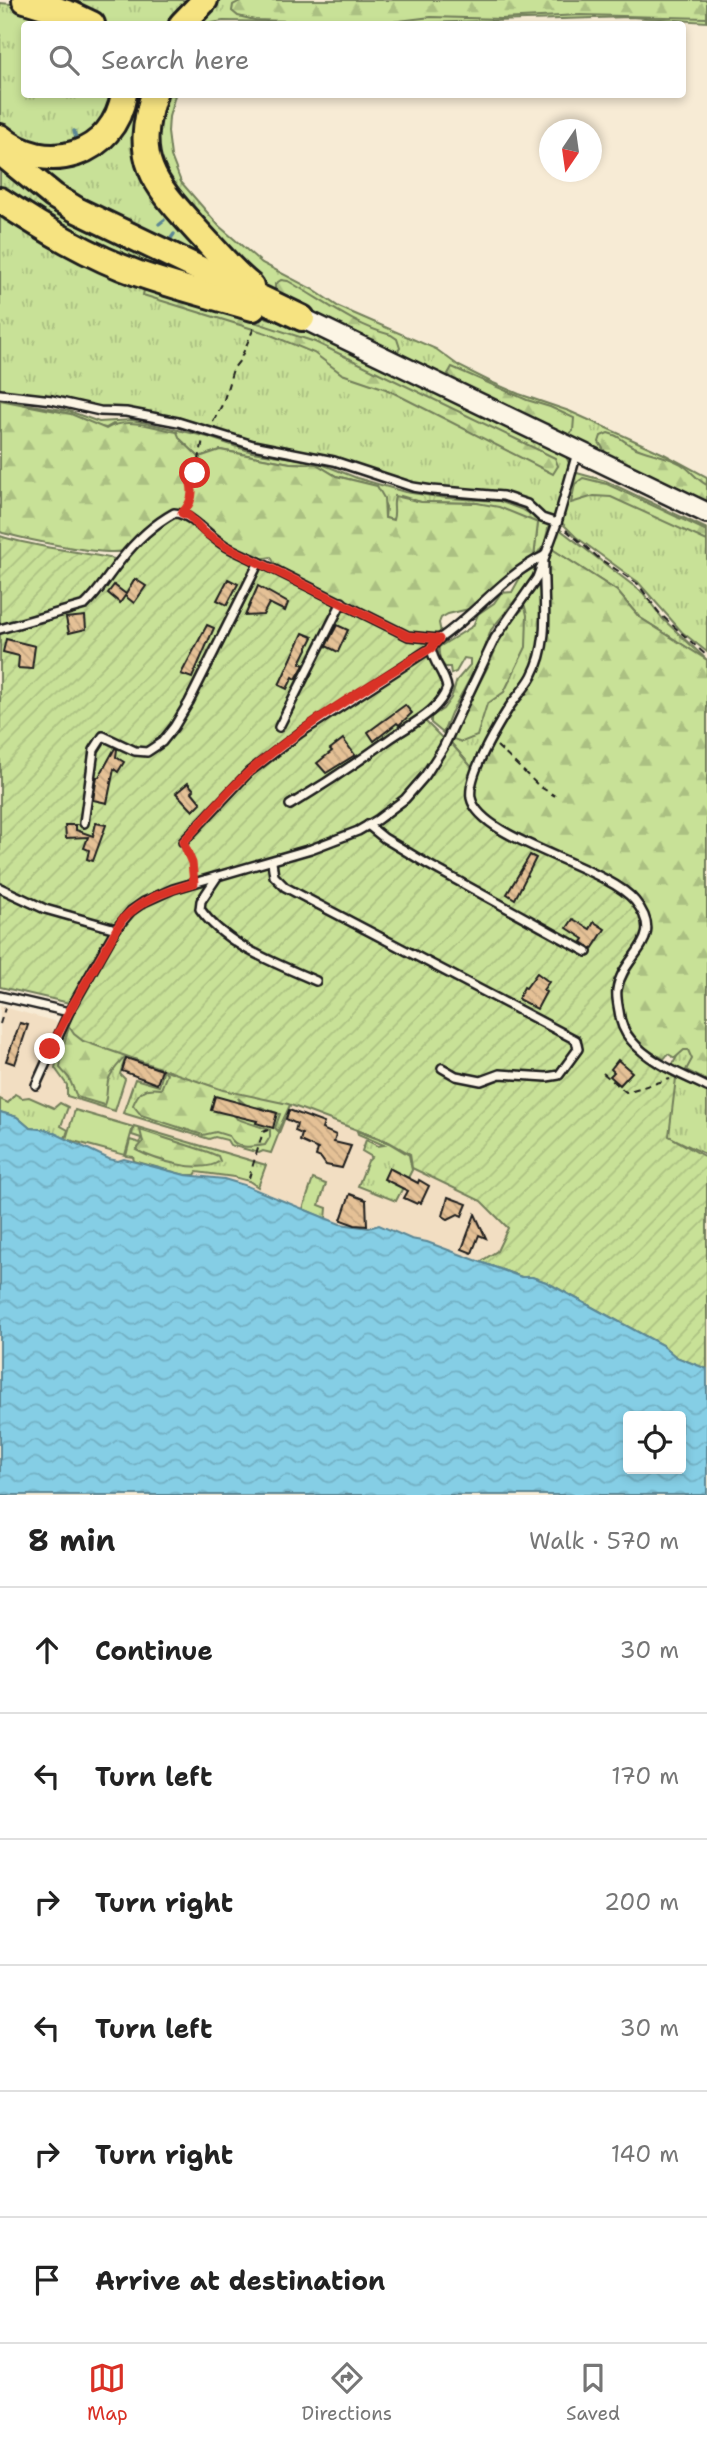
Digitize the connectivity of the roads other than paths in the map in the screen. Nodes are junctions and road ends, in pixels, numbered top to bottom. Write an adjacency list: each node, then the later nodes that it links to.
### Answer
1 (25, 0): 3 (highway)
2 (205, 0): 4 (highway)
3 (86, 21)
4 (185, 21)
5 (123, 98): 7 (highway)
6 (153, 98): 10 (highway)
7 (0, 137)
8 (0, 152): 10 (highway)
9 (0, 201): 10 (highway)
10 (302, 318): 12 (main road)
11 (0, 394): 14 (lane)
12 (578, 449): 13 (main road); 14 (lane)
13 (707, 513)
14 (557, 523): 15 (lane)
15 (544, 556): 19 (lane); 24 (lane); 36 (lane)
16 (259, 562): 17 (lane); 18 (lane); 23 (lane)
17 (342, 602): 19 (lane); 21 (lane)
18 (0, 629)
19 (439, 639): 20 (lane)
20 (431, 648): 22 (lane); 25 (lane)
21 (279, 727)
22 (290, 805)
23 (84, 822)
24 (368, 825): 26 (lane); 30 (lane)
25 (183, 842)
26 (272, 862): 27 (lane); 34 (lane)
27 (217, 877): 29 (lane); 31 (lane)
28 (0, 888): 29 (lane)
29 (116, 929): 33 (lane)
30 (587, 952)
31 (316, 981)
32 (4, 997): 33 (lane)
33 (69, 1012): 35 (lane)
34 (442, 1068)
35 (36, 1085)
36 (707, 1087)

